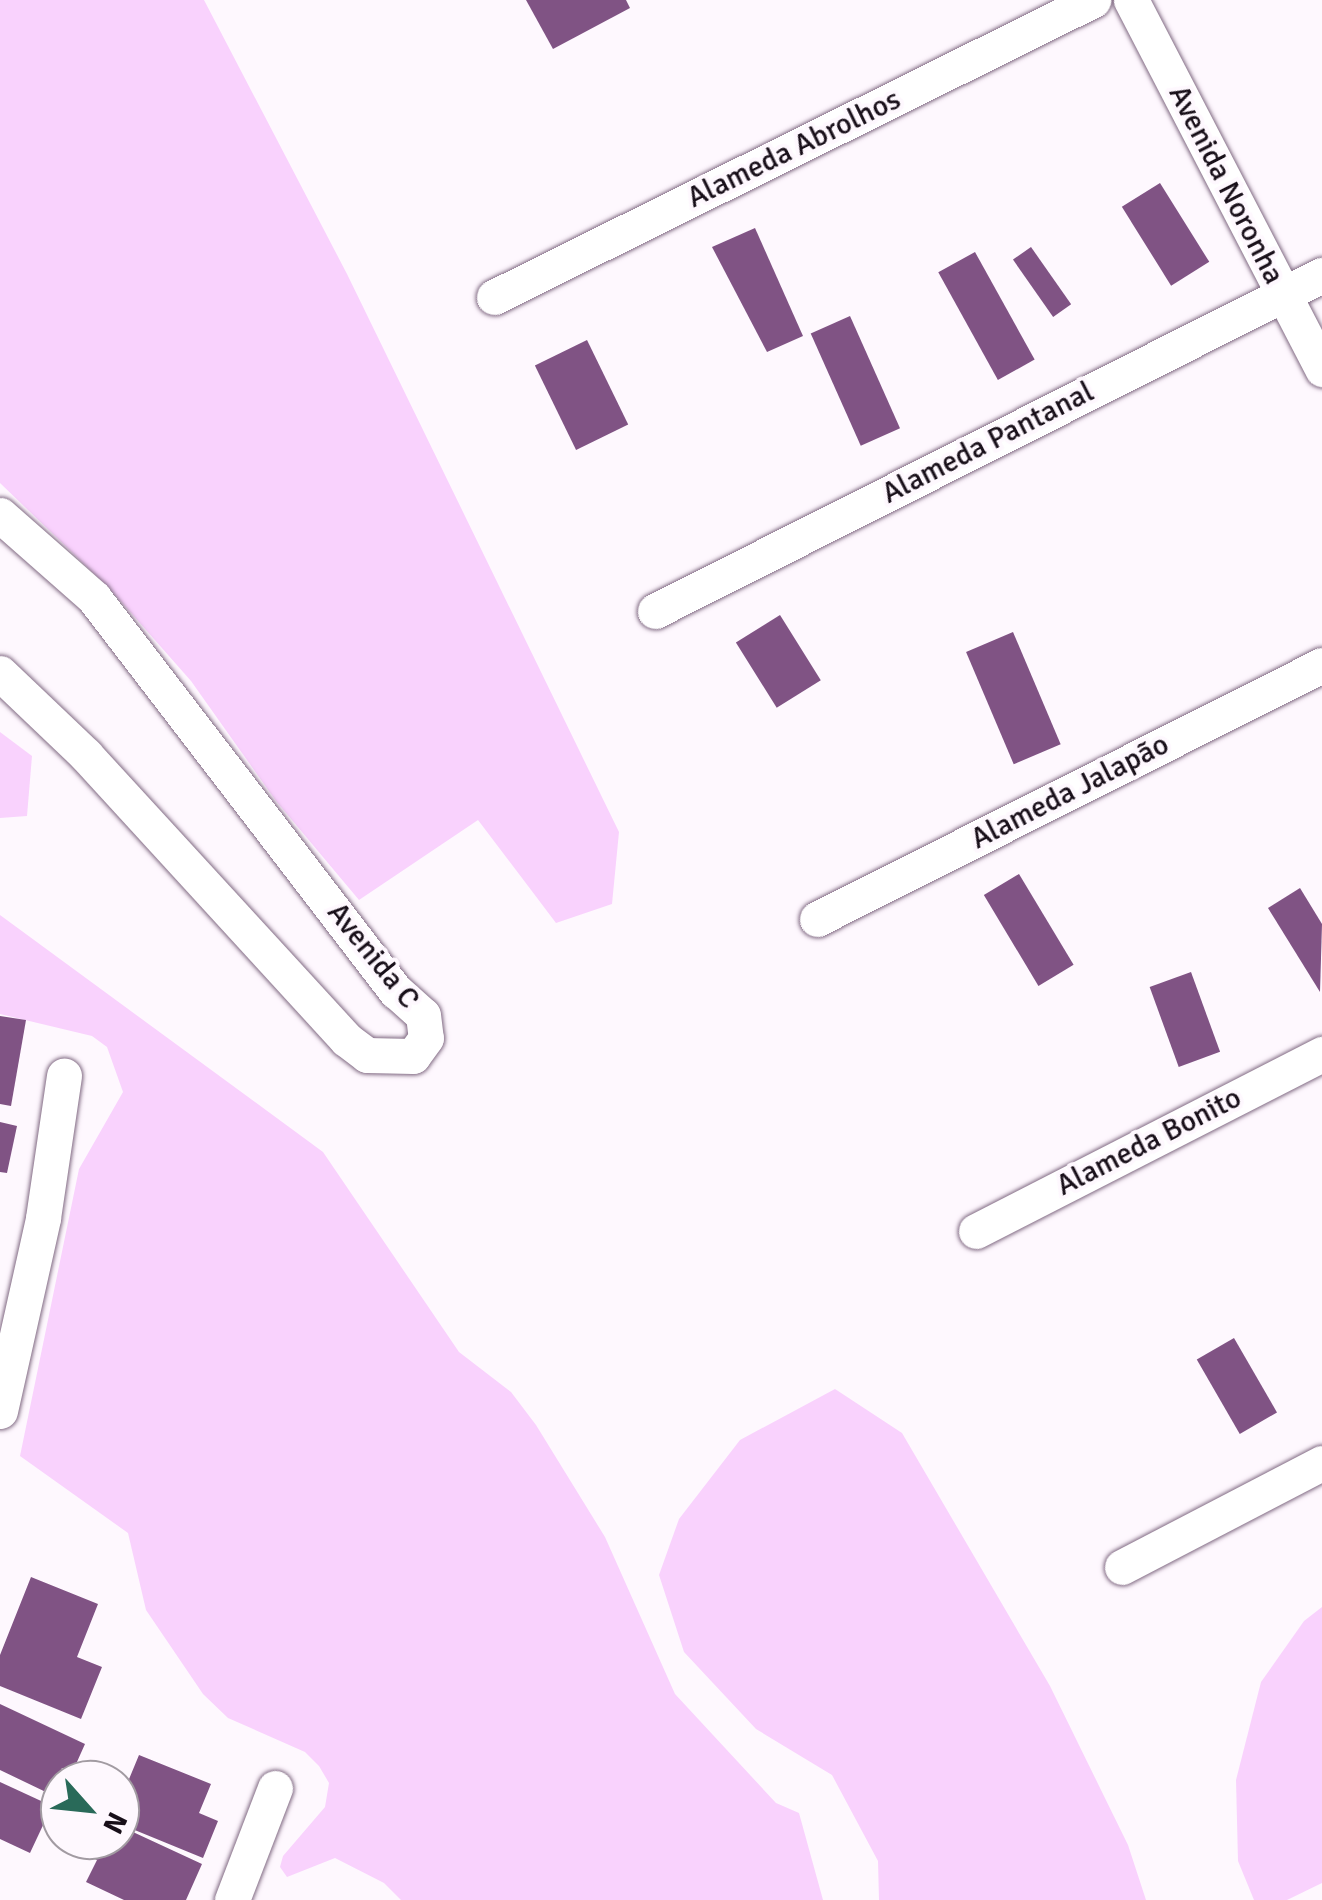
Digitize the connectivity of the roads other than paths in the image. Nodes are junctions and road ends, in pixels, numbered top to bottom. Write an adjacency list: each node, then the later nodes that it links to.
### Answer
1 (1093, 0): 5 (street, Alameda Abrolhos)
2 (1131, 0): 4 (street, Avenida Noronha)
3 (1322, 275): 4 (street, Alameda Pantanal)
4 (1283, 294): 6 (street, Avenida Noronha); 8 (street, Alameda Pantanal)
5 (494, 298)
6 (1322, 369)
7 (0, 515): 10 (street, Avenida C)
8 (655, 611)
9 (1322, 665): 11 (street, Alameda Jalapão)
10 (0, 673)
11 (817, 918)
12 (1322, 1054): 14 (street, Alameda Bonito)
13 (64, 1076): 15 (street)
14 (976, 1231)
15 (0, 1411)
16 (1322, 1463): 17 (street)
17 (1122, 1567)
18 (275, 1788): 19 (street)
19 (232, 1900)

